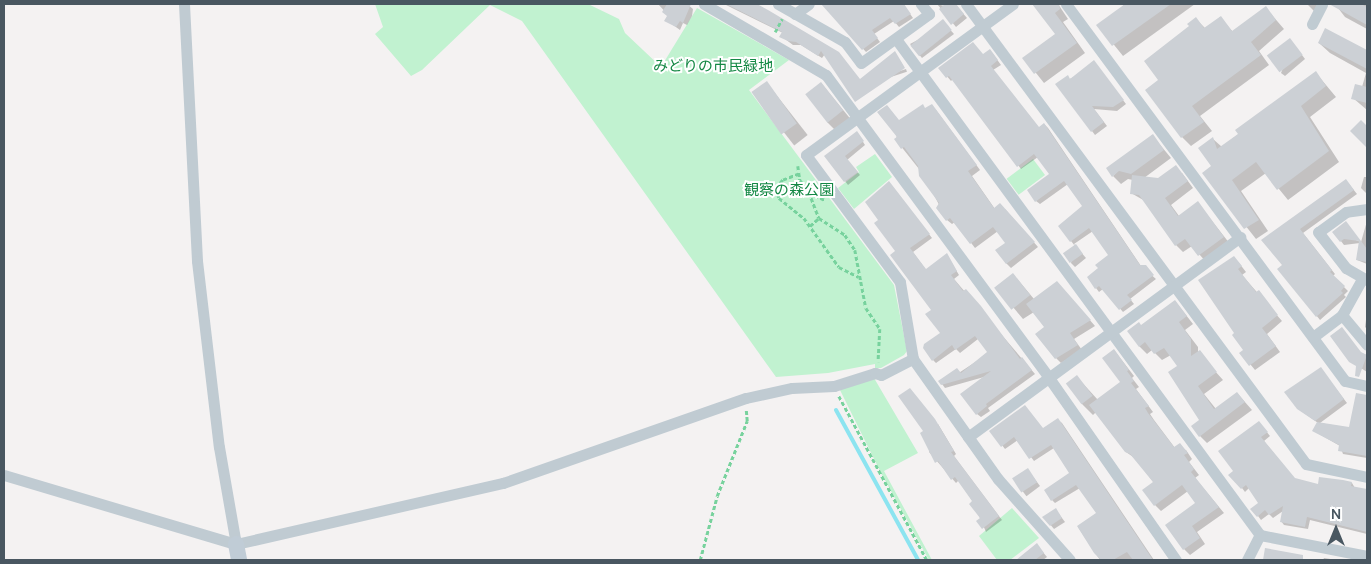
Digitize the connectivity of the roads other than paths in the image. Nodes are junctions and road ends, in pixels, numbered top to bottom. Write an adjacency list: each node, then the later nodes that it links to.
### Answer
1 (184, 4): 30 (street)
2 (704, 4): 14 (street)
3 (809, 4): 9 (street)
4 (921, 4): 12 (street)
5 (966, 4): 11 (street)
6 (1013, 4): 11 (street)
7 (1066, 4): 16 (street)
8 (1322, 4): 10 (street)
9 (787, 9): 12 (street)
10 (1312, 24)
11 (984, 26): 13 (street); 18 (street)
12 (896, 39): 13 (street)
13 (920, 72): 14 (street); 20 (street)
14 (857, 118): 23 (street); 24 (street)
15 (1367, 209): 17 (street)
16 (1240, 238): 18 (street); 21 (street)
17 (1364, 279): 19 (street)
18 (1174, 285): 20 (street); 28 (street)
19 (1342, 315): 21 (street); 22 (street)
20 (1111, 332): 24 (street); 29 (street)
21 (1313, 336): 25 (street)
22 (1367, 345)
23 (913, 359): 26 (street); 30 (street)
24 (1049, 378): 26 (street); 33 (street)
25 (1367, 386)
26 (968, 437): 32 (street)
27 (4, 475): 30 (street)
28 (1367, 477)
29 (1260, 535): 31 (street); 34 (street)
30 (238, 552)
31 (1367, 556)
32 (1070, 560)
33 (1176, 560)
34 (1247, 560)

